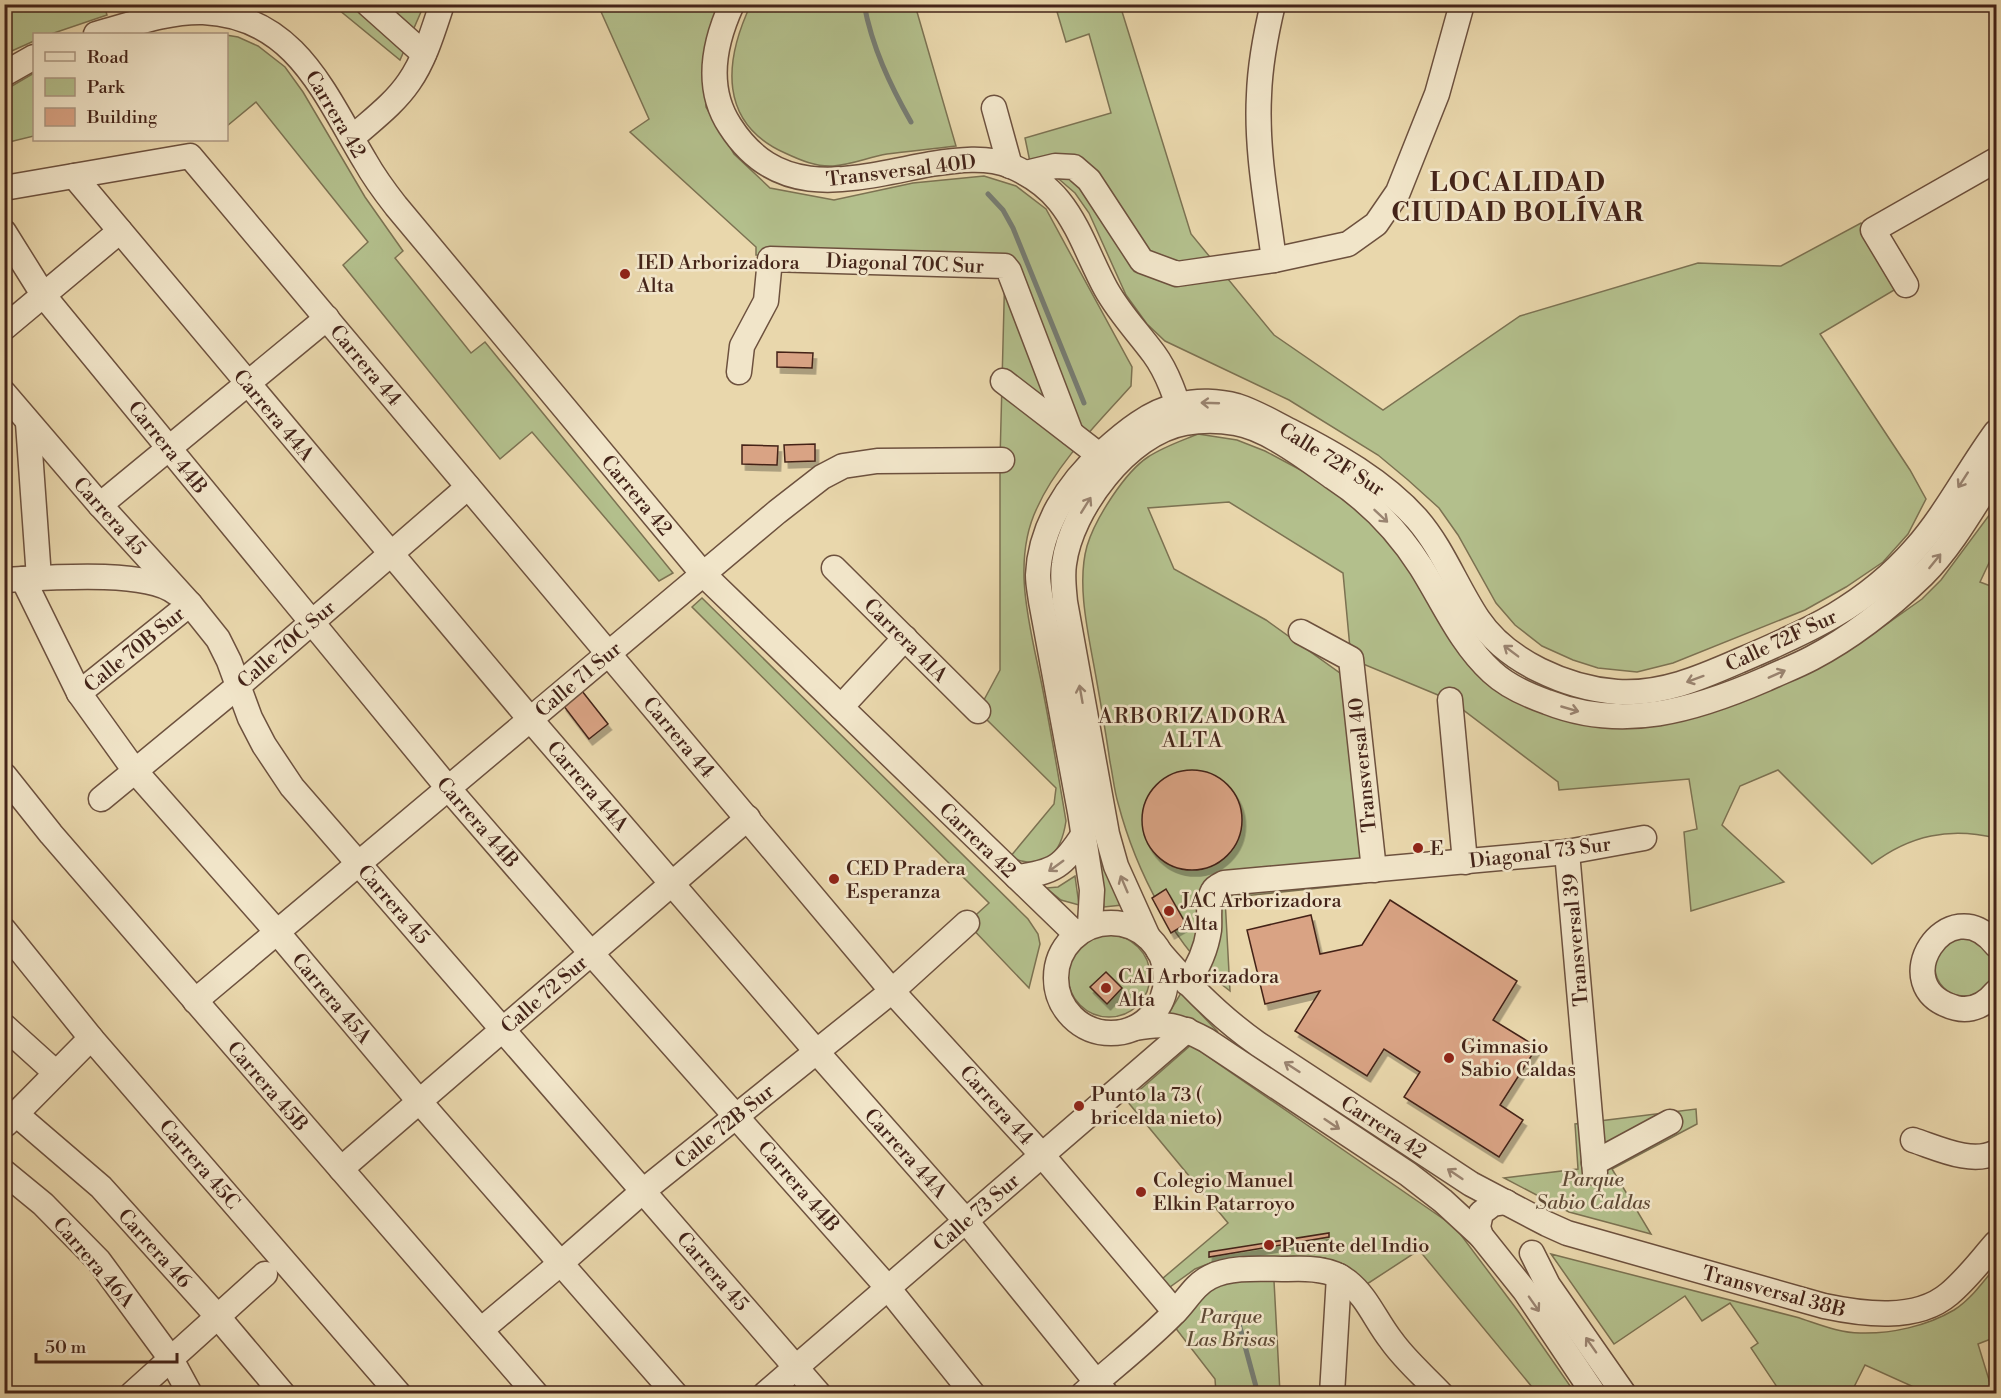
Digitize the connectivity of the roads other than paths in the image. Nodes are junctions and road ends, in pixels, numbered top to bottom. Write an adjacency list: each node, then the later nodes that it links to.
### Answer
1 (368, 4): 9 (street)
2 (442, 4): 9 (street)
3 (732, 4): 15 (street, Transversal 40D)
4 (1273, 4): 20 (street)
5 (1462, 4): 20 (street)
6 (184, 9): 7 (street, Carrera 42); 8 (street, Carrera 42)
7 (239, 11): 13 (street, Carrera 42)
8 (100, 33)
9 (424, 54): 13 (street)
10 (33, 58): 11 (street)
11 (4, 74)
12 (994, 108): 15 (street)
13 (352, 138): 41 (street, Carrera 42)
14 (1996, 160): 21 (street)
15 (1018, 169): 20 (street); 29 (street, Transversal 40D)
16 (74, 176): 17 (street); 18 (street, Carrera 44A); 23 (street, Carrera 44)
17 (4, 188)
18 (120, 231): 22 (street); 27 (street, Carrera 44A)
19 (4, 232): 22 (street, Carrera 44B)
20 (1274, 260)
21 (1906, 285)
22 (44, 296): 24 (street); 33 (street, Carrera 44B)
23 (327, 318): 27 (street); 37 (street, Carrera 44)
24 (4, 328)
25 (739, 372): 32 (street, Diagonal 70C Sur)
26 (1003, 381): 32 (street)
27 (248, 383): 33 (street); 39 (street, Carrera 44A)
28 (4, 393): 30 (street, Carrera 45)
29 (1181, 414): 31 (street, Calle 72F Sur, one-way to 29); 34 (street, Calle 72F Sur); 36 (street, Calle 72F Sur, one-way to 36); 71 (street, Calle 72F Sur, one-way to 29)
30 (28, 423): 38 (street, Carrera 45); 42 (street)
31 (1996, 432)
32 (1071, 433): 34 (street)
33 (168, 448): 38 (street); 44 (street, Carrera 44B)
34 (1099, 455): 59 (street, Calle 72F Sur)
35 (1002, 460): 41 (street, Calle 71 Sur)
36 (1996, 472)
37 (468, 487): 39 (street, Calle 70C Sur); 47 (street, Carrera 44)
38 (100, 505): 43 (street, Carrera 45)
39 (391, 554): 44 (street, Calle 70C Sur); 53 (street, Carrera 44A)
40 (834, 568): 46 (street, Carrera 41A)
41 (703, 574): 47 (street, Calle 71 Sur); 51 (street, Carrera 42)
42 (22, 579): 43 (street); 49 (street, Carrera 45A)
43 (190, 604): 48 (street, Carrera 45); 49 (street, Calle 70B Sur)
44 (312, 622): 48 (street, Calle 70C Sur); 56 (street, Carrera 44B)
45 (1301, 632): 64 (street, Transversal 40)
46 (905, 638): 51 (street); 52 (street, Carrera 41A)
47 (609, 653): 53 (street, Calle 71 Sur); 58 (street, Carrera 44)
48 (237, 687): 54 (street, Calle 70C Sur); 63 (street, Carrera 45)
49 (79, 693): 54 (street, Carrera 45A)
50 (1450, 700): 62 (street)
51 (841, 707): 65 (street, Carrera 42)
52 (978, 711)
53 (530, 719): 56 (street, Calle 71 Sur); 66 (street, Carrera 44A)
54 (135, 771): 57 (street, Calle 70C Sur); 70 (street, Carrera 45A)
55 (4, 775): 77 (street, Carrera 45B)
56 (448, 788): 63 (street, Calle 71 Sur); 73 (street, Carrera 44B)
57 (101, 799)
58 (748, 818): 66 (street, Calle 72 Sur); 75 (street, Carrera 44)
59 (1083, 835): 65 (street, one-way to 65); 69 (street, Calle 72F Sur)
60 (1644, 838): 61 (street, Diagonal 73 Sur)
61 (1567, 852): 62 (street, Diagonal 73 Sur); 88 (street, Transversal 39)
62 (1465, 862): 64 (street, Diagonal 73 Sur)
63 (359, 864): 70 (street, Calle 71 Sur); 80 (street, Carrera 45)
64 (1374, 870): 74 (street, Diagonal 73 Sur)
65 (1017, 877): 69 (street, Carrera 42)
66 (672, 884): 73 (street, Calle 72 Sur); 83 (street, Carrera 44A)
67 (967, 923): 75 (street, Calle 72B Sur)
68 (4, 930): 82 (street, Carrera 45C)
69 (1083, 930): 71 (street); 79 (street)
70 (277, 932): 77 (street, Calle 71 Sur); 85 (street, Carrera 45A)
71 (1153, 943): 74 (street, Carrera 42); 79 (street)
72 (1996, 945): 76 (street)
73 (591, 953): 80 (street, Calle 72 Sur); 86 (street, Carrera 44B)
74 (1187, 983): 95 (street, Carrera 42, one-way to 74)
75 (892, 990): 83 (street, Calle 72B Sur); 91 (street, Carrera 44)
76 (1996, 992)
77 (195, 1001): 92 (street, Carrera 45B)
78 (4, 1026): 84 (street)
79 (1135, 1029): 81 (street, Carrera 42)
80 (503, 1030): 85 (street, Calle 72 Sur); 94 (street, Carrera 45)
81 (1187, 1030): 91 (street, Calle 73 Sur); 98 (street, Carrera 42, one-way to 98)
82 (91, 1038): 84 (street); 115 (street, Carrera 45C)
83 (816, 1052): 86 (street, Calle 72B Sur); 96 (street, Carrera 44A)
84 (56, 1074): 87 (street)
85 (419, 1101): 92 (street, Calle 72 Sur); 102 (street, Carrera 45A)
86 (736, 1116): 94 (street, Calle 72B Sur); 105 (street, Carrera 44B)
87 (10, 1120): 107 (street, Carrera 46)
88 (1670, 1122)
89 (1913, 1140): 90 (street)
90 (1996, 1152)
91 (1042, 1155): 96 (street, Calle 73 Sur); 106 (street, Carrera 44)
92 (341, 1169): 108 (street, Carrera 45B)
93 (4, 1172): 109 (street, Carrera 46A)
94 (643, 1191): 102 (street, Calle 72B Sur); 110 (street, Carrera 45)
95 (1515, 1207): 97 (street, Transversal 38B); 98 (street); 100 (street)
96 (966, 1221): 105 (street, Calle 73 Sur); 111 (street, Carrera 44A)
97 (1566, 1233): 99 (street, Transversal 38B); 100 (street)
98 (1481, 1236): 101 (street)
99 (1996, 1243)
100 (1534, 1250): 101 (street); 124 (street, one-way to 100)
101 (1499, 1257): 123 (street, one-way to 123)
102 (561, 1263): 108 (street, Calle 72B Sur); 117 (street, Carrera 45A)
103 (265, 1274): 107 (street)
104 (1348, 1283): 106 (street); 121 (street); 122 (street)
105 (888, 1288): 110 (street, Calle 73 Sur); 120 (street, Carrera 44B)
106 (1175, 1312): 111 (street)
107 (218, 1317): 109 (street); 114 (street, Carrera 46)
108 (481, 1330): 116 (street, Carrera 45B)
109 (171, 1359): 112 (street); 113 (street, Carrera 46A)
110 (796, 1367): 118 (street, Calle 73 Sur); 119 (street, Carrera 45)
111 (1095, 1390)
112 (132, 1394)
113 (190, 1394)
114 (283, 1394)
115 (399, 1394)
116 (536, 1394)
117 (675, 1394)
118 (765, 1394)
119 (819, 1394)
120 (973, 1394)
121 (1332, 1394)
122 (1441, 1394)
123 (1594, 1394)
124 (1624, 1394)

